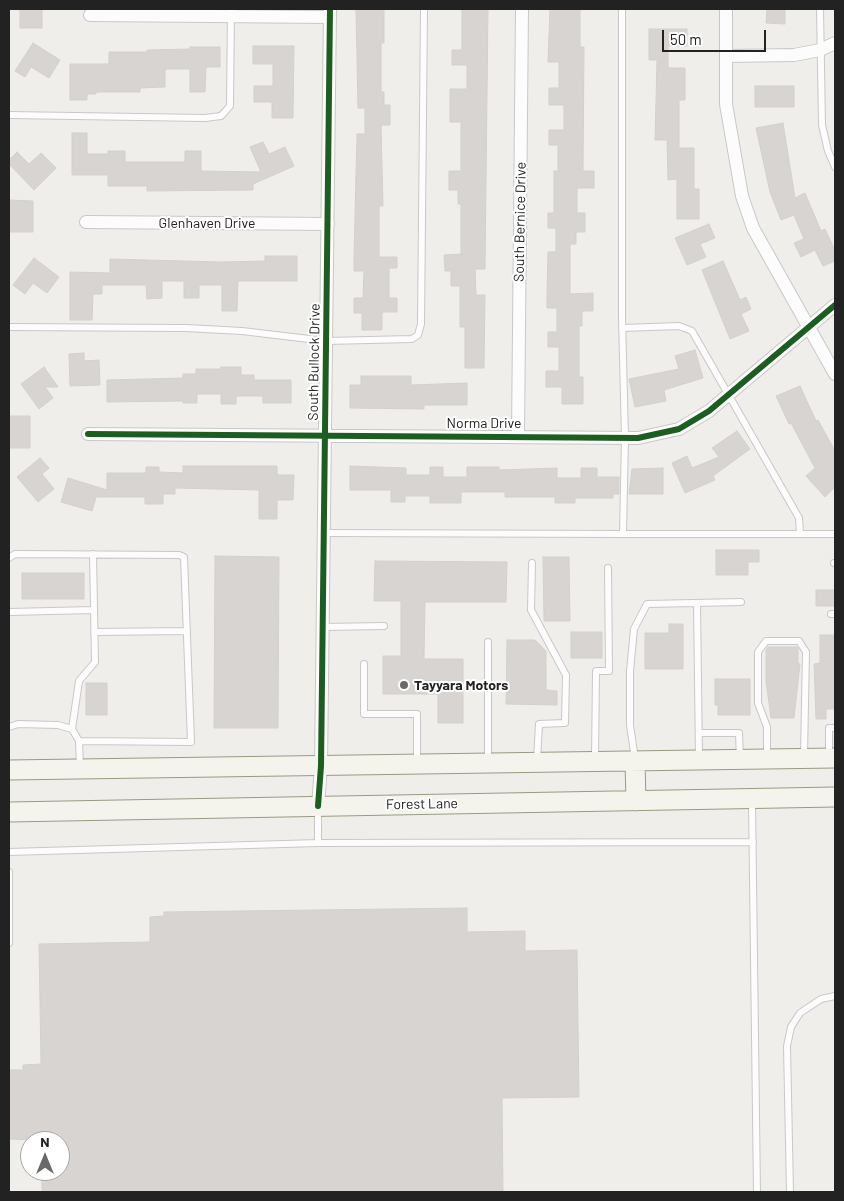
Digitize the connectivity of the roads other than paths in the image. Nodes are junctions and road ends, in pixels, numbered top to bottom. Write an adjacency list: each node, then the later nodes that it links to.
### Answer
1 (424, 9): 20 (lane)
2 (522, 9): 25 (street, South Bernice Drive)
3 (622, 9): 18 (lane)
4 (726, 9): 11 (street)
5 (820, 9): 10 (lane)
6 (231, 12): 7 (street); 8 (street); 12 (lane)
7 (330, 13): 15 (street, South Bullock Drive)
8 (90, 15)
9 (835, 43): 10 (street)
10 (820, 50): 11 (street); 13 (lane)
11 (726, 56): 19 (street)
12 (9, 115)
13 (835, 167)
14 (86, 222): 15 (street, Glenhaven Drive)
15 (328, 224): 20 (street, South Bullock Drive)
16 (835, 305): 19 (street, Norma Drive)
17 (9, 327): 20 (lane)
18 (622, 328): 22 (lane); 26 (lane)
19 (808, 328): 21 (street); 22 (street, Norma Drive)
20 (326, 341): 24 (street, South Bullock Drive)
21 (835, 374)
22 (728, 395): 26 (street, Norma Drive); 29 (lane)
23 (88, 434): 24 (street, Norma Drive)
24 (325, 435): 25 (street, Norma Drive); 27 (street, South Bullock Drive)
25 (518, 435): 26 (street, Norma Drive)
26 (625, 438): 28 (lane)
27 (324, 533): 28 (lane); 40 (street, South Bullock Drive)
28 (623, 534): 29 (lane)
29 (800, 534): 30 (lane)
30 (835, 534)
31 (93, 554): 32 (lane); 37 (lane); 41 (lane)
32 (9, 558)
33 (532, 563): 57 (lane)
34 (608, 568): 55 (lane)
35 (741, 602): 36 (lane)
36 (697, 603): 48 (lane); 56 (lane)
37 (94, 610): 38 (lane); 42 (lane)
38 (9, 612)
39 (384, 626): 40 (lane)
40 (323, 627): 60 (street, South Bullock Drive)
41 (187, 631): 42 (lane); 49 (lane)
42 (94, 632): 46 (lane)
43 (488, 642): 58 (lane)
44 (364, 664): 59 (lane)
45 (9, 727): 46 (lane)
46 (72, 728): 49 (lane)
47 (835, 728): 51 (lane)
48 (699, 733): 52 (lane); 54 (lane)
49 (79, 741): 61 (lane)
50 (804, 758): 51 (main road); 53 (main road); 53 (lane)
51 (832, 758)
52 (740, 759): 53 (main road); 54 (main road)
53 (767, 759)
54 (699, 760): 56 (main road)
55 (596, 761): 56 (main road); 57 (main road)
56 (635, 761): 65 (main road)
57 (537, 762): 58 (main road)
58 (488, 763): 59 (main road)
59 (418, 764): 60 (main road)
60 (321, 766): 61 (main road); 66 (street, South Bullock Drive)
61 (80, 768): 62 (main road)
62 (9, 770)
63 (835, 797): 64 (main road, Forest Lane)
64 (752, 799): 65 (main road, Forest Lane); 68 (lane)
65 (636, 801): 66 (main road, Forest Lane)
66 (318, 806): 67 (main road, Forest Lane); 69 (lane)
67 (9, 812)
68 (753, 842): 69 (lane); 74 (lane)
69 (318, 843): 70 (lane)
70 (9, 852)
71 (9, 872): 72 (lane)
72 (9, 943)
73 (835, 996): 75 (lane)
74 (757, 1192)
75 (790, 1192)

